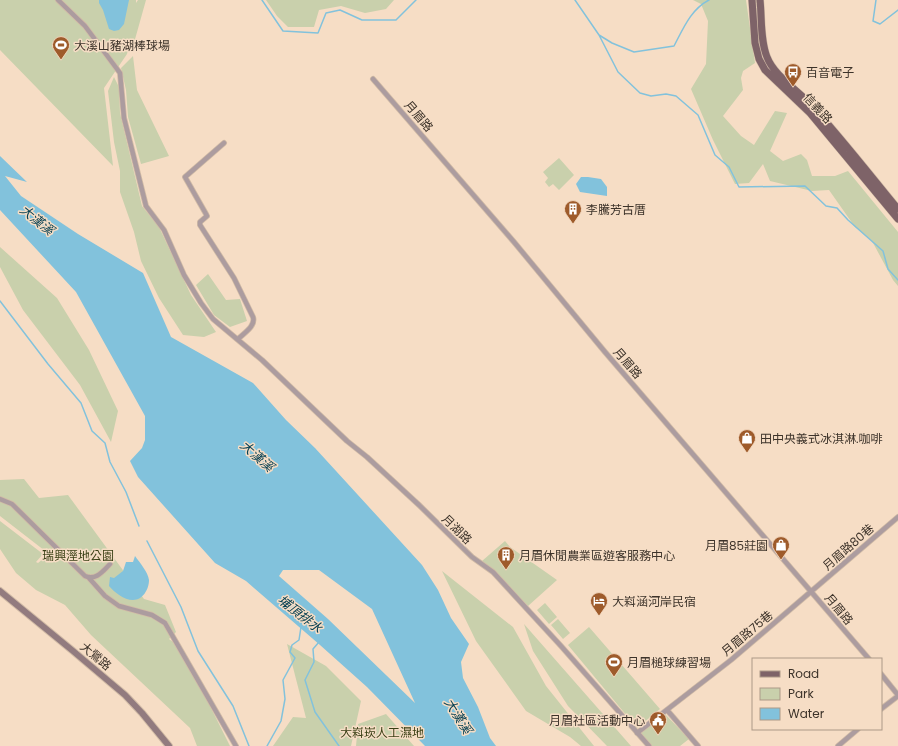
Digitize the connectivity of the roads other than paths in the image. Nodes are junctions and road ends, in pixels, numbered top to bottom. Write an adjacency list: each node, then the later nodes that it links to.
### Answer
1 (58, 0): 9 (street, 月湖路)
2 (752, 0): 5 (main road, 信義路)
3 (760, 0): 5 (main road, 信義路)
4 (374, 79): 15 (street, 月眉路)
5 (808, 106): 7 (main road, 信義路); 8 (main road, 信義路)
6 (224, 143): 9 (street)
7 (898, 209)
8 (898, 219)
9 (238, 339): 22 (street, 月湖路)
10 (0, 498): 13 (street)
11 (898, 517): 15 (street, 月眉路80巷)
12 (110, 564): 13 (street)
13 (90, 578): 24 (street)
14 (0, 591): 23 (street, 大鶯路)
15 (812, 592): 16 (street, 月眉路); 20 (street, 月眉路75巷)
16 (868, 658)
17 (882, 675): 18 (street)
18 (898, 695): 19 (street)
19 (882, 708)
20 (667, 710): 22 (street, 月眉路75巷); 26 (street)
21 (857, 730): 27 (street)
22 (637, 733): 25 (street, 月湖路)
23 (169, 746)
24 (236, 746)
25 (649, 746)
26 (698, 746)
27 (838, 746)

